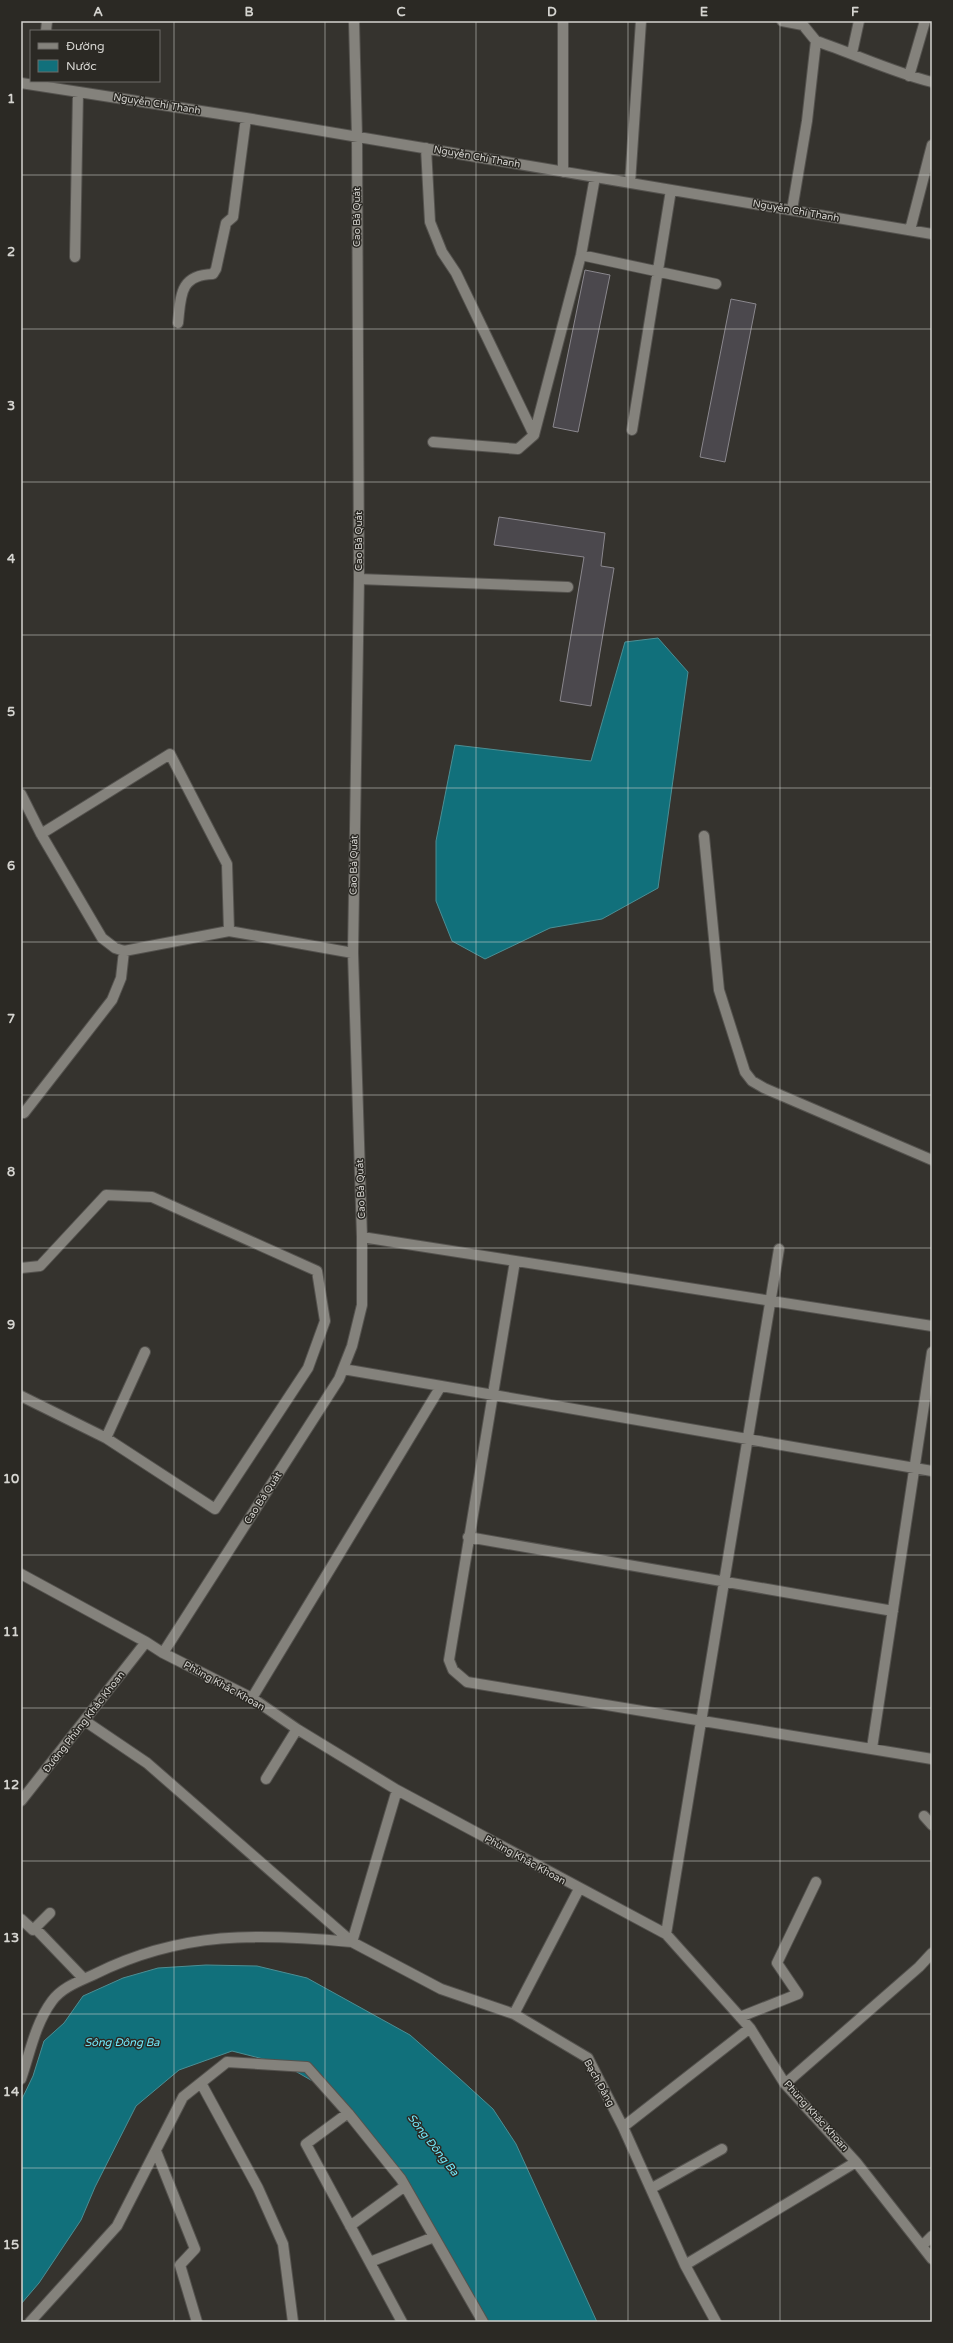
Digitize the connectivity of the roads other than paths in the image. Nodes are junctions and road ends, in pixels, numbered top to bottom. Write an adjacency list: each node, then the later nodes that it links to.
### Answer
1 (354, 21): 15 (street, Cao Bá Quát)
2 (563, 21): 18 (street)
3 (641, 21): 20 (street)
4 (782, 21): 7 (street)
5 (859, 21): 8 (street)
6 (925, 21): 9 (street)
7 (816, 41): 8 (street); 22 (street)
8 (852, 53): 9 (street)
9 (909, 76): 10 (street)
10 (932, 82)
11 (21, 83): 12 (street, Nguyễn Chí Thanh)
12 (39, 83): 13 (street, Nguyễn Chí Thanh)
13 (78, 92): 14 (street, Nguyễn Chí Thanh); 26 (street)
14 (246, 118): 15 (street, Nguyễn Chí Thanh); 29 (street)
15 (357, 137): 17 (street, Nguyễn Chí Thanh); 33 (street, Cao Bá Quát)
16 (932, 145): 23 (street)
17 (426, 148): 18 (street, Nguyễn Chí Thanh); 31 (street)
18 (563, 172): 19 (street, Nguyễn Chí Thanh)
19 (595, 177): 20 (street, Nguyễn Chí Thanh); 25 (street)
20 (630, 183): 21 (street, Nguyễn Chí Thanh)
21 (671, 190): 22 (street, Nguyễn Chí Thanh); 27 (street)
22 (792, 210): 23 (street, Nguyễn Chí Thanh)
23 (910, 230): 24 (street, Nguyễn Chí Thanh)
24 (932, 234)
25 (581, 255): 27 (street); 31 (street)
26 (74, 257)
27 (658, 271): 28 (street); 30 (street)
28 (716, 284)
29 (178, 323)
30 (632, 430)
31 (534, 435): 32 (street)
32 (433, 442)
33 (359, 579): 34 (street); 40 (street, Cao Bá Quát)
34 (568, 587)
35 (21, 794): 36 (street)
36 (41, 834): 38 (street); 39 (street)
37 (704, 836): 42 (street)
38 (229, 931): 39 (street); 40 (street)
39 (124, 951): 41 (street)
40 (353, 953): 43 (street, Cao Bá Quát)
41 (24, 1113)
42 (932, 1160)
43 (362, 1237): 45 (street); 51 (street, Cao Bá Quát)
44 (779, 1249): 47 (street)
45 (515, 1261): 47 (street); 53 (street)
46 (21, 1268): 55 (street)
47 (771, 1301): 48 (street); 56 (street)
48 (932, 1326)
49 (146, 1352): 55 (street)
50 (932, 1352): 57 (street)
51 (343, 1369): 52 (street); 64 (street, Cao Bá Quát)
52 (441, 1386): 53 (street); 65 (street)
53 (492, 1395): 56 (street); 59 (street)
54 (21, 1396): 55 (street)
55 (106, 1438)
56 (748, 1439): 57 (street); 61 (street)
57 (914, 1468): 58 (street); 62 (street)
58 (932, 1471)
59 (468, 1537): 61 (street); 66 (street)
60 (21, 1574): 63 (street, Phùng Khắc Khoan)
61 (724, 1582): 62 (street); 66 (street)
62 (893, 1611): 69 (street)
63 (146, 1642): 64 (street, Phùng Khắc Khoan); 67 (street, Đường Phùng Khắc Khoan)
64 (163, 1653): 65 (street, Phùng Khắc Khoan)
65 (252, 1698): 68 (street, Phùng Khắc Khoan)
66 (701, 1719): 69 (street); 81 (street)
67 (84, 1721): 73 (street, Đường Phùng Khắc Khoan); 82 (street)
68 (297, 1729): 71 (street); 72 (street, Phùng Khắc Khoan)
69 (872, 1748): 70 (street)
70 (932, 1759)
71 (266, 1779)
72 (397, 1790): 77 (street, Phùng Khắc Khoan); 82 (street)
73 (21, 1801)
74 (924, 1816): 75 (street)
75 (932, 1825)
76 (816, 1882): 86 (street)
77 (579, 1889): 81 (street, Phùng Khắc Khoan); 85 (street)
78 (50, 1913): 80 (street)
79 (21, 1920): 80 (street)
80 (36, 1929): 84 (street)
81 (666, 1934): 86 (street, Phùng Khắc Khoan)
82 (352, 1942): 84 (street); 85 (street, Bạch Đằng)
83 (932, 1953): 90 (street)
84 (84, 1979): 88 (street)
85 (514, 2014): 92 (street, Bạch Đằng)
86 (740, 2017): 87 (street, Phùng Khắc Khoan)
87 (750, 2028): 90 (street, Phùng Khắc Khoan); 92 (street)
88 (21, 2079)
89 (201, 2083): 91 (street); 94 (street); 107 (street)
90 (785, 2084): 95 (street, Phùng Khắc Khoan)
91 (348, 2113): 96 (street); 98 (street)
92 (623, 2127): 97 (street, Bạch Đằng)
93 (722, 2149): 97 (street)
94 (156, 2151): 105 (street); 106 (street)
95 (856, 2162): 101 (street, Phùng Khắc Khoan); 104 (street)
96 (405, 2186): 98 (street); 100 (street)
97 (652, 2188): 104 (street, Bạch Đằng)
98 (350, 2226): 103 (street)
99 (932, 2236): 101 (street)
100 (434, 2237): 103 (street); 109 (street)
101 (922, 2246): 102 (street, Phùng Khắc Khoan)
102 (932, 2259)
103 (370, 2262): 108 (street)
104 (685, 2265): 110 (street, Bạch Đằng)
105 (30, 2322)
106 (198, 2322)
107 (293, 2322)
108 (402, 2322)
109 (483, 2322)
110 (716, 2322)

